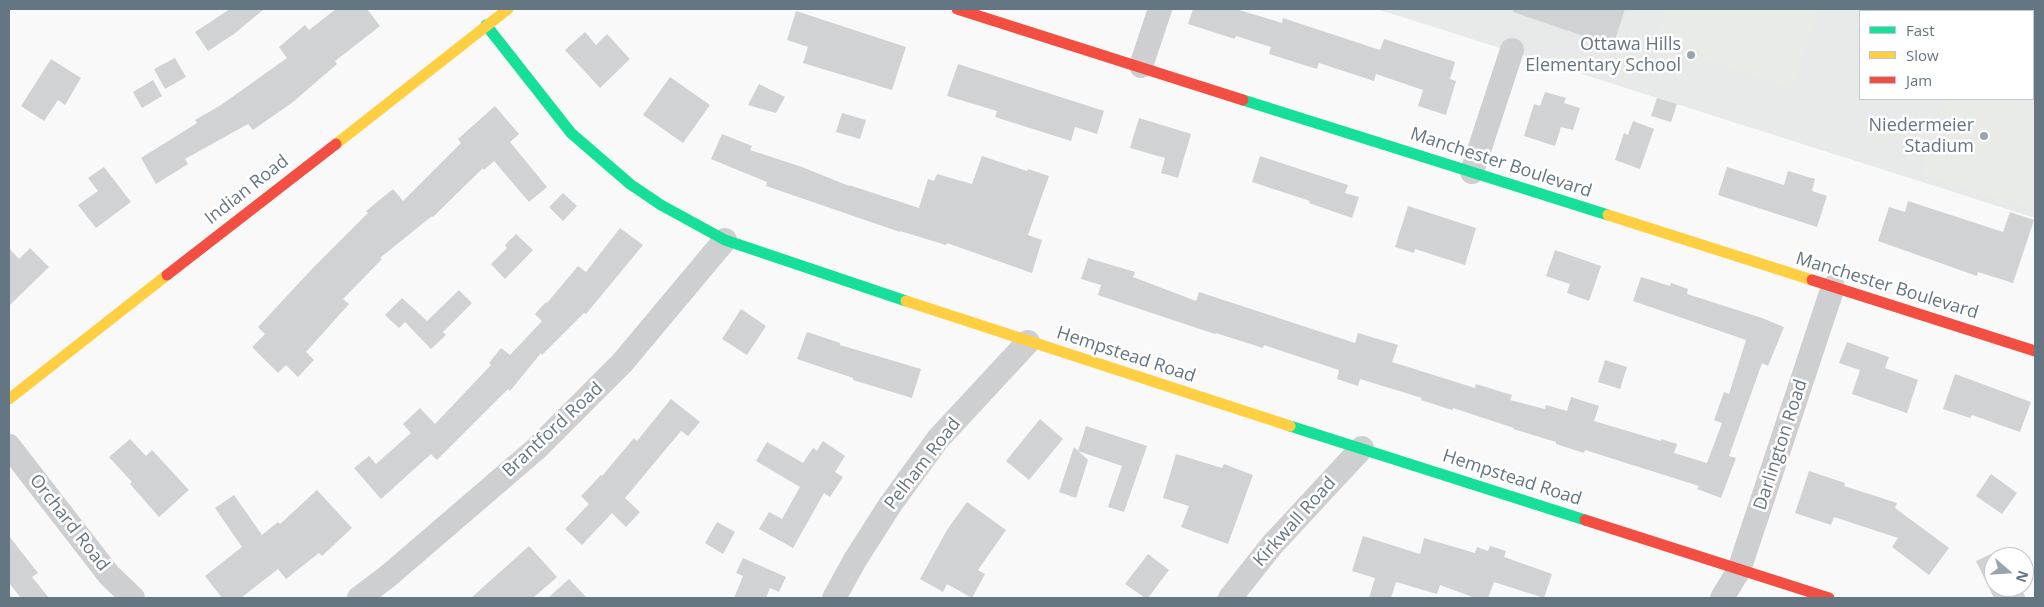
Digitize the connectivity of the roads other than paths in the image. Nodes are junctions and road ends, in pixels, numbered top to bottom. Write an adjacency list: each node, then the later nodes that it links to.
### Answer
1 (508, 9): 4 (street, Indian Road)
2 (957, 9): 6 (street, Manchester Boulevard)
3 (1160, 9): 6 (street)
4 (486, 25): 8 (street, Hempstead Road); 12 (street, Indian Road)
5 (1512, 50): 7 (street)
6 (1141, 66): 7 (street, Manchester Boulevard)
7 (1472, 172): 9 (street, Manchester Boulevard)
8 (725, 240): 10 (street, Hempstead Road); 17 (street, Brantford Road)
9 (1833, 287): 11 (street, Manchester Boulevard); 15 (street, Darlington Road)
10 (1028, 342): 14 (street, Hempstead Road); 18 (street, Pelham Road)
11 (2035, 351)
12 (9, 399)
13 (9, 446): 16 (street, Orchard Road)
14 (1362, 448): 15 (street, Hempstead Road); 19 (street, Kirkwall Road)
15 (1739, 570): 20 (street, Darlington Road); 21 (street, Hempstead Road)
16 (133, 598)
17 (358, 598)
18 (834, 598)
19 (1230, 598)
20 (1722, 598)
21 (1829, 598)

